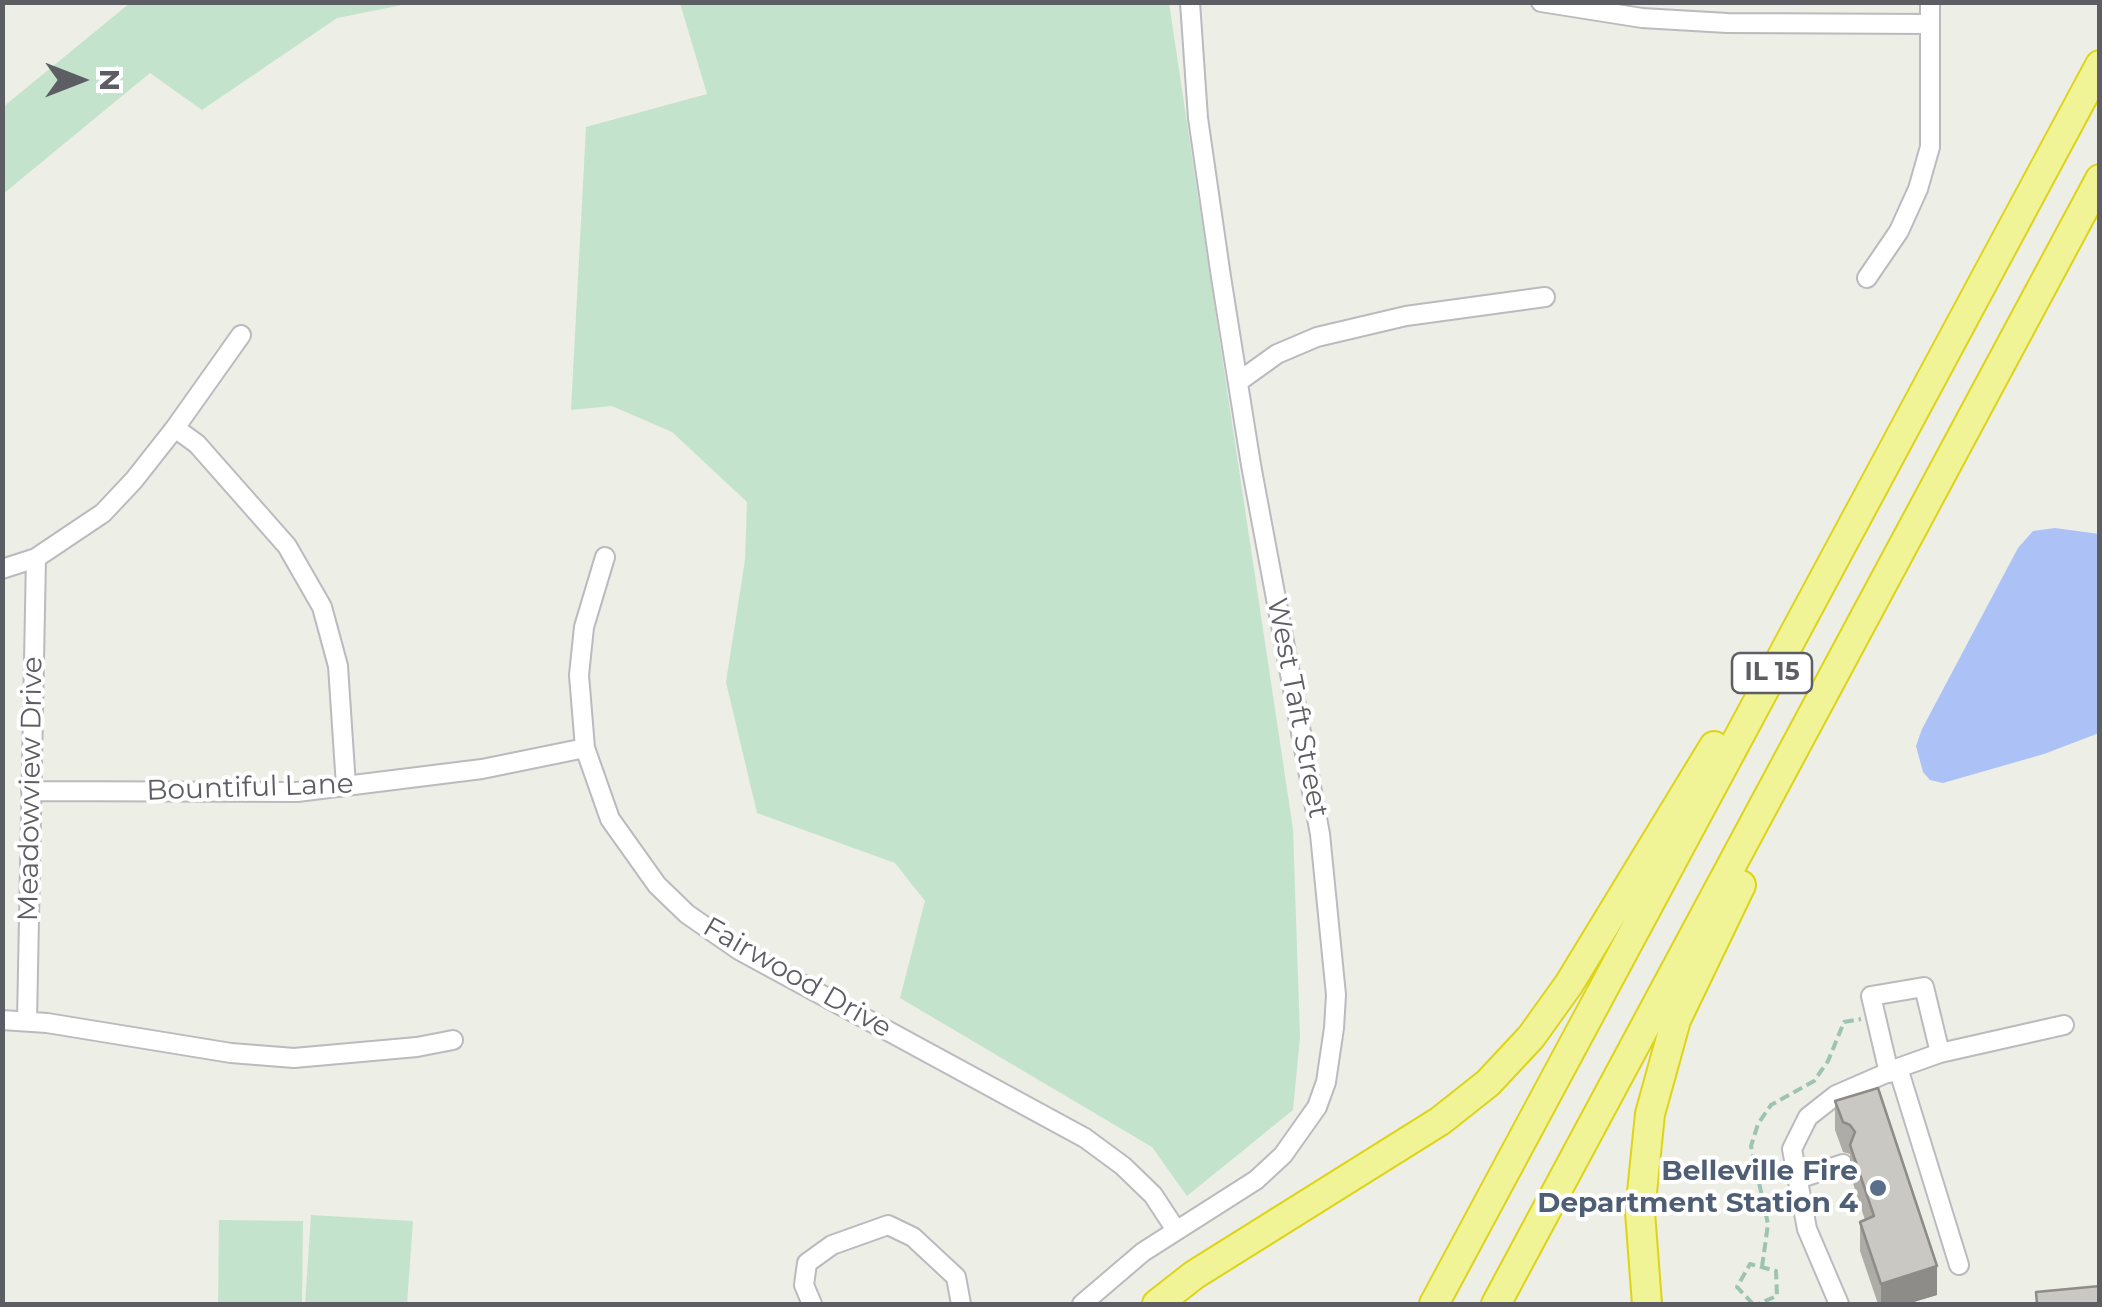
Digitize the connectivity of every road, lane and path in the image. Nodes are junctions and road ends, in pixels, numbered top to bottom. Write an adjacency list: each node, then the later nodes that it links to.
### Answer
1 (1190, 2): 10 (street, West Taft Street)
2 (1541, 2): 4 (street)
3 (1930, 2): 4 (street)
4 (1930, 24): 7 (street)
5 (2100, 64): 15 (highway, IL 15)
6 (2100, 179): 17 (highway, IL 15)
7 (1867, 278)
8 (1545, 297): 10 (street)
9 (241, 335): 11 (street)
10 (1238, 382): 28 (street, West Taft Street)
11 (175, 428): 13 (street); 18 (street)
12 (605, 556): 16 (street, Fairwood Drive)
13 (36, 558): 14 (street); 19 (street, Meadowview Drive)
14 (2, 568)
15 (1766, 684): 30 (highway, IL 15); 34 (highway)
16 (585, 748): 18 (street, Bountiful Lane); 28 (street, Fairwood Drive)
17 (1786, 763): 35 (highway, IL 15); 36 (highway)
18 (346, 786): 19 (street, Bountiful Lane)
19 (31, 791): 21 (street, Meadowview Drive)
20 (2, 1020): 21 (street)
21 (26, 1020): 23 (street)
22 (2064, 1025): 24 (street)
23 (454, 1040)
24 (1940, 1053): 25 (street); 25 (street)
25 (1894, 1070): 27 (street); 29 (street)
26 (1843, 1164): 27 (street)
27 (1798, 1179): 38 (street)
28 (1176, 1230): 33 (street, West Taft Street)
29 (1959, 1265)
30 (1440, 1294)
31 (812, 1304): 32 (street)
32 (961, 1304)
33 (1082, 1304)
34 (1157, 1304)
35 (1496, 1304)
36 (1646, 1304)
37 (1756, 1304): 37 (path)
38 (1838, 1304)

